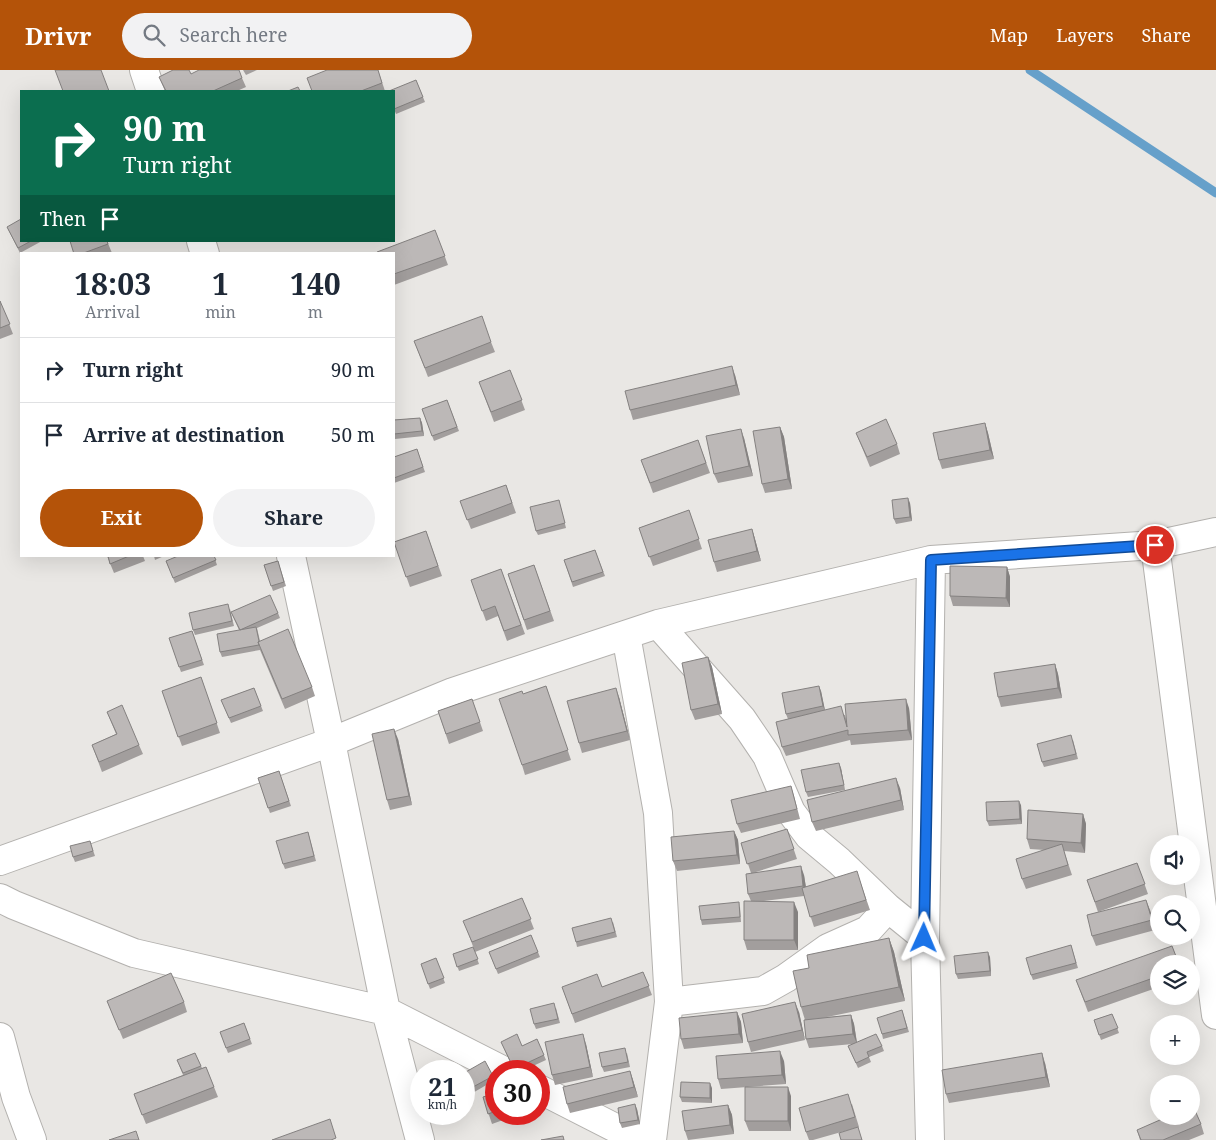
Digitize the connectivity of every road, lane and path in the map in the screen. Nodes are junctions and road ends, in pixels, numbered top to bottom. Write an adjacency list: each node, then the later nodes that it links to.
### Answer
1 (144, 70): 2 (street)
2 (151, 90)
3 (1216, 532): 4 (street)
4 (1155, 545): 6 (street); 16 (street)
5 (291, 557): 9 (street)
6 (931, 560): 7 (street); 13 (street)
7 (658, 624): 8 (street); 12 (street)
8 (626, 635): 9 (street); 14 (street)
9 (331, 742): 10 (street); 15 (street)
10 (0, 861)
11 (0, 898): 15 (street)
12 (888, 908): 13 (street); 14 (street)
13 (924, 938): 25 (street)
14 (669, 1002): 24 (street)
15 (386, 1011): 18 (street); 22 (street)
16 (1216, 1015)
17 (0, 1037): 20 (street)
18 (485, 1061)
19 (550, 1095): 23 (street)
20 (8, 1100): 21 (street)
21 (32, 1140)
22 (420, 1140)
23 (639, 1140)
24 (652, 1140)
25 (930, 1140)

